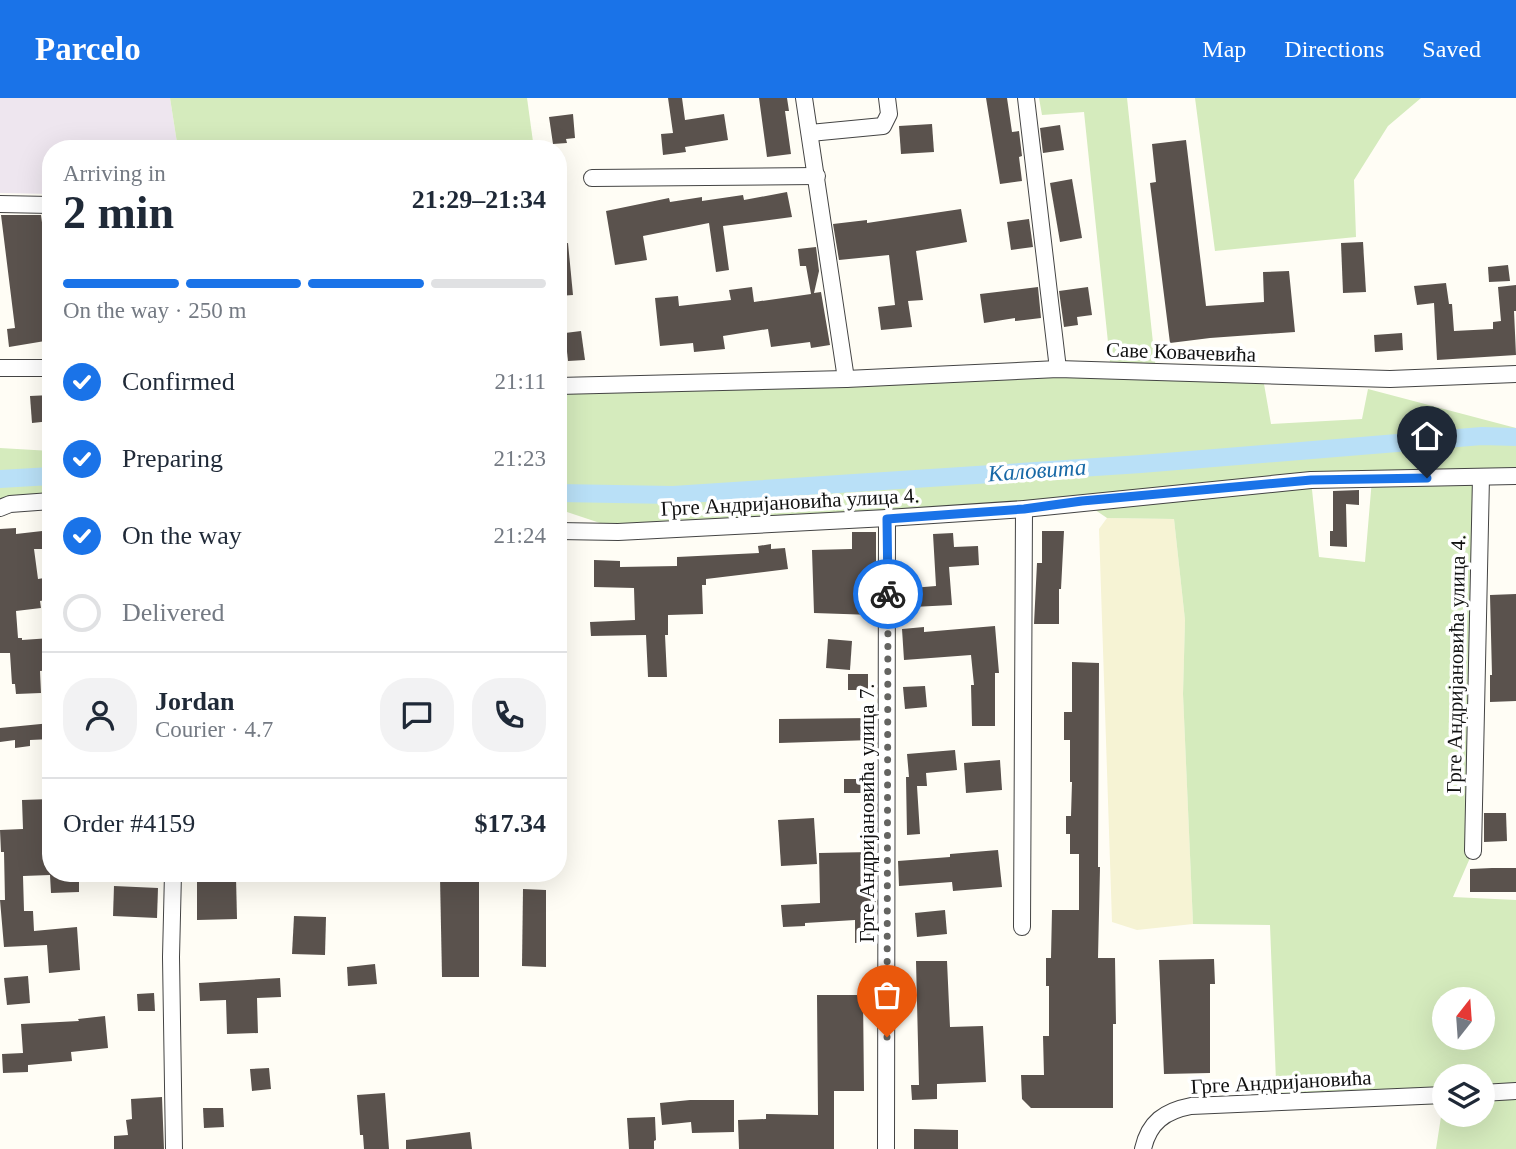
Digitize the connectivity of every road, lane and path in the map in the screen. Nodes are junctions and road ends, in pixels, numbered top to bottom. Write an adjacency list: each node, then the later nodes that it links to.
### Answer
1 (804, 98): 4 (street)
2 (887, 98): 4 (street)
3 (1026, 98): 11 (street)
4 (810, 132): 5 (street)
5 (817, 176): 6 (street); 13 (street)
6 (592, 178)
7 (0, 204): 8 (street)
8 (42, 205)
9 (0, 368): 10 (street)
10 (42, 368)
11 (1058, 369): 12 (street, Саве Ковачевића); 13 (street, Саве Ковачевића)
12 (1516, 374)
13 (846, 379): 14 (street, Саве Ковачевића)
14 (567, 386)
15 (1516, 476): 16 (street, Грге Андријановића улица 4.)
16 (1481, 477): 19 (street, Грге Андријановића улица 4.); 22 (street, Грге Андријановића улица 4.)
17 (42, 502): 18 (street)
18 (0, 508)
19 (1024, 509): 20 (street, Грге Андријановића улица 4.); 24 (street)
20 (887, 519): 21 (street, Грге Андријановића улица 4.); 29 (street, Грге Андријановића улица 7.)
21 (567, 531)
22 (1473, 851)
23 (173, 882): 28 (street)
24 (1022, 927)
25 (1516, 1091): 26 (street)
26 (1495, 1092)
27 (1432, 1096): 30 (street, Грге Андријановића)
28 (174, 1149)
29 (886, 1149)
30 (1143, 1149)

